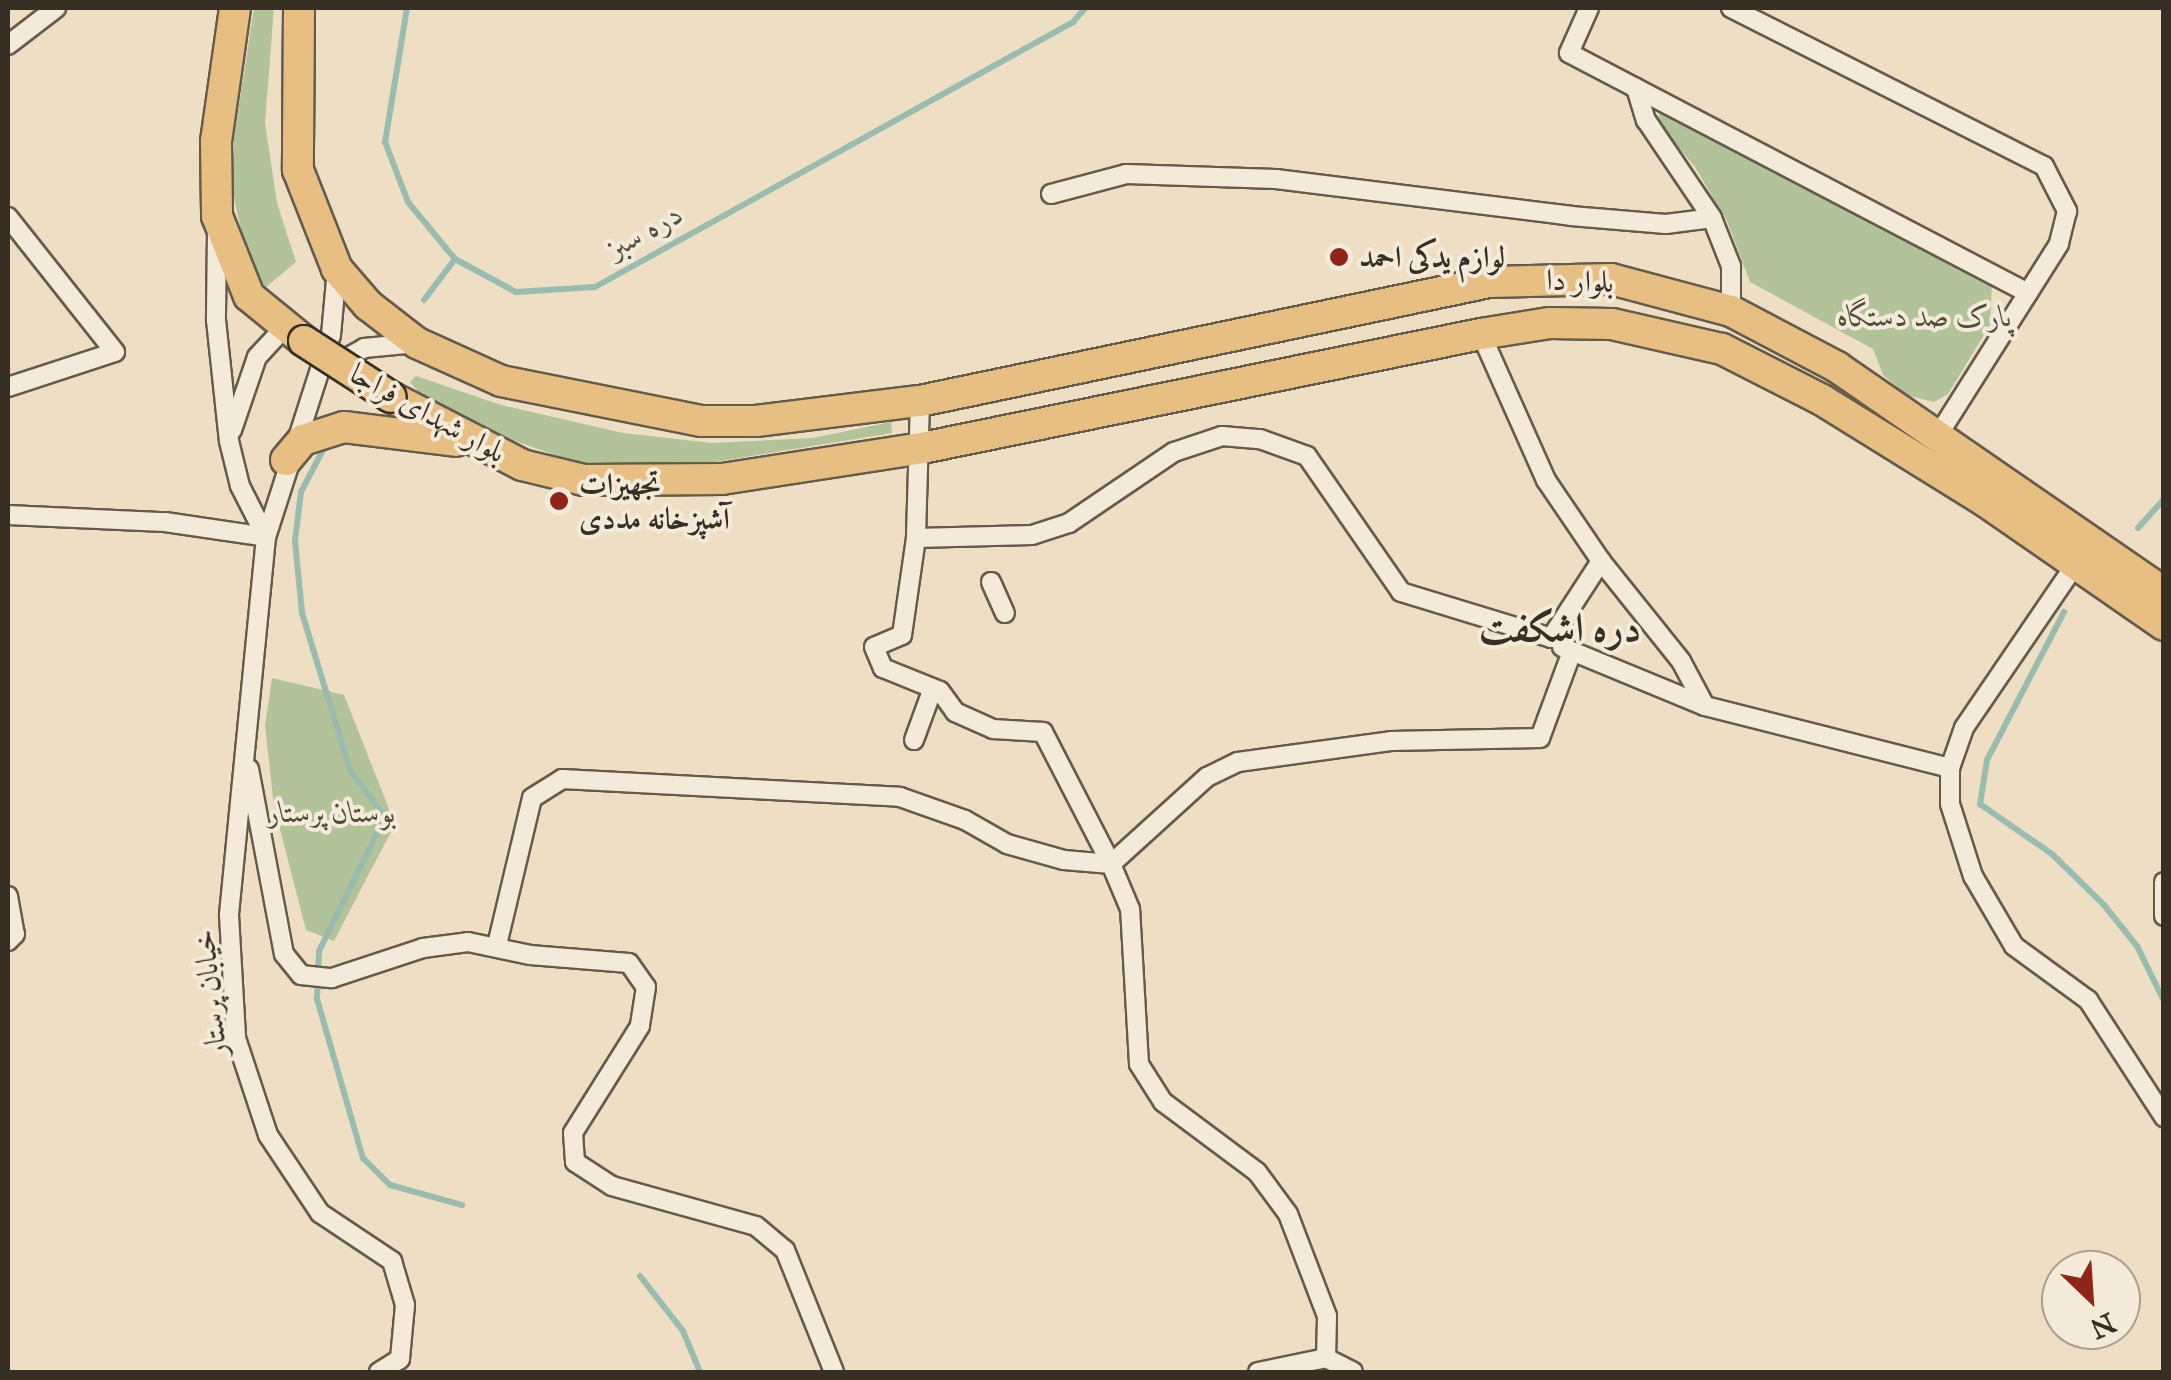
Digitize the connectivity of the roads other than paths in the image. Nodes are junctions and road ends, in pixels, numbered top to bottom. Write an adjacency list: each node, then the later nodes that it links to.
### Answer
1 (56, 8): 6 (street)
2 (235, 8): 9 (main road, بلوار شهدای فراجا)
3 (300, 8): 12 (main road, بلوار شهدای فراجا)
4 (1589, 8): 7 (street)
5 (1732, 8): 13 (street)
6 (8, 45)
7 (1636, 88): 11 (street); 13 (street)
8 (1051, 194): 11 (street)
9 (217, 216): 17 (main road, بلوار شهدای فراجا); 21 (street)
10 (8, 217): 18 (street)
11 (1712, 218): 14 (street)
12 (337, 269): 16 (main road, بلوار شهدای فراجا); 17 (street, خیابان پرستار)
13 (2028, 293): 20 (street)
14 (1731, 311): 19 (main road, بلوار دا); 20 (main road, بلوار دا)
15 (1481, 334): 23 (main road, بلوار دا); 25 (main road, بلوار دا); 29 (street)
16 (417, 344): 17 (street); 19 (main road, بلوار شهدای فراجا)
17 (308, 350): 21 (street); 22 (main road, بلوار شهدای فراجا, bridge); 24 (street, خیابان پرستار)
18 (8, 387)
19 (920, 400): 23 (street)
20 (1938, 434): 25 (main road, بلوار دا)
21 (229, 440): 27 (street)
22 (472, 442): 23 (main road, بلوار شهدای فراجا); 24 (main road)
23 (922, 448): 28 (street)
24 (286, 460): 27 (street, خیابان پرستار)
25 (1998, 493): 30 (main road, بلوار دا); 32 (main road, بلوار دا)
26 (8, 516): 27 (street)
27 (266, 537): 40 (street, خیابان پرستار)
28 (916, 538): 35 (street); 37 (street)
29 (1601, 560): 35 (street); 38 (street)
30 (2074, 565): 34 (main road, بلوار دا); 41 (street)
31 (991, 582): 33 (street)
32 (2164, 594)
33 (1006, 612)
34 (2164, 625)
35 (1551, 638): 36 (street)
36 (1572, 654): 38 (street); 42 (street)
37 (932, 688): 39 (street); 42 (street)
38 (1705, 706): 41 (street)
39 (914, 740)
40 (246, 759): 47 (street); 50 (street, خیابان پرستار)
41 (1950, 768): 48 (street)
42 (1111, 864): 47 (street); 49 (street)
43 (2164, 882): 45 (street)
44 (8, 896): 46 (street)
45 (2164, 916)
46 (8, 941)
47 (498, 945): 52 (street)
48 (2164, 1117)
49 (1326, 1358): 53 (street); 54 (street)
50 (406, 1366): 51 (street, خیابان پرستار)
51 (378, 1372)
52 (834, 1372)
53 (1258, 1372)
54 (1353, 1372)

